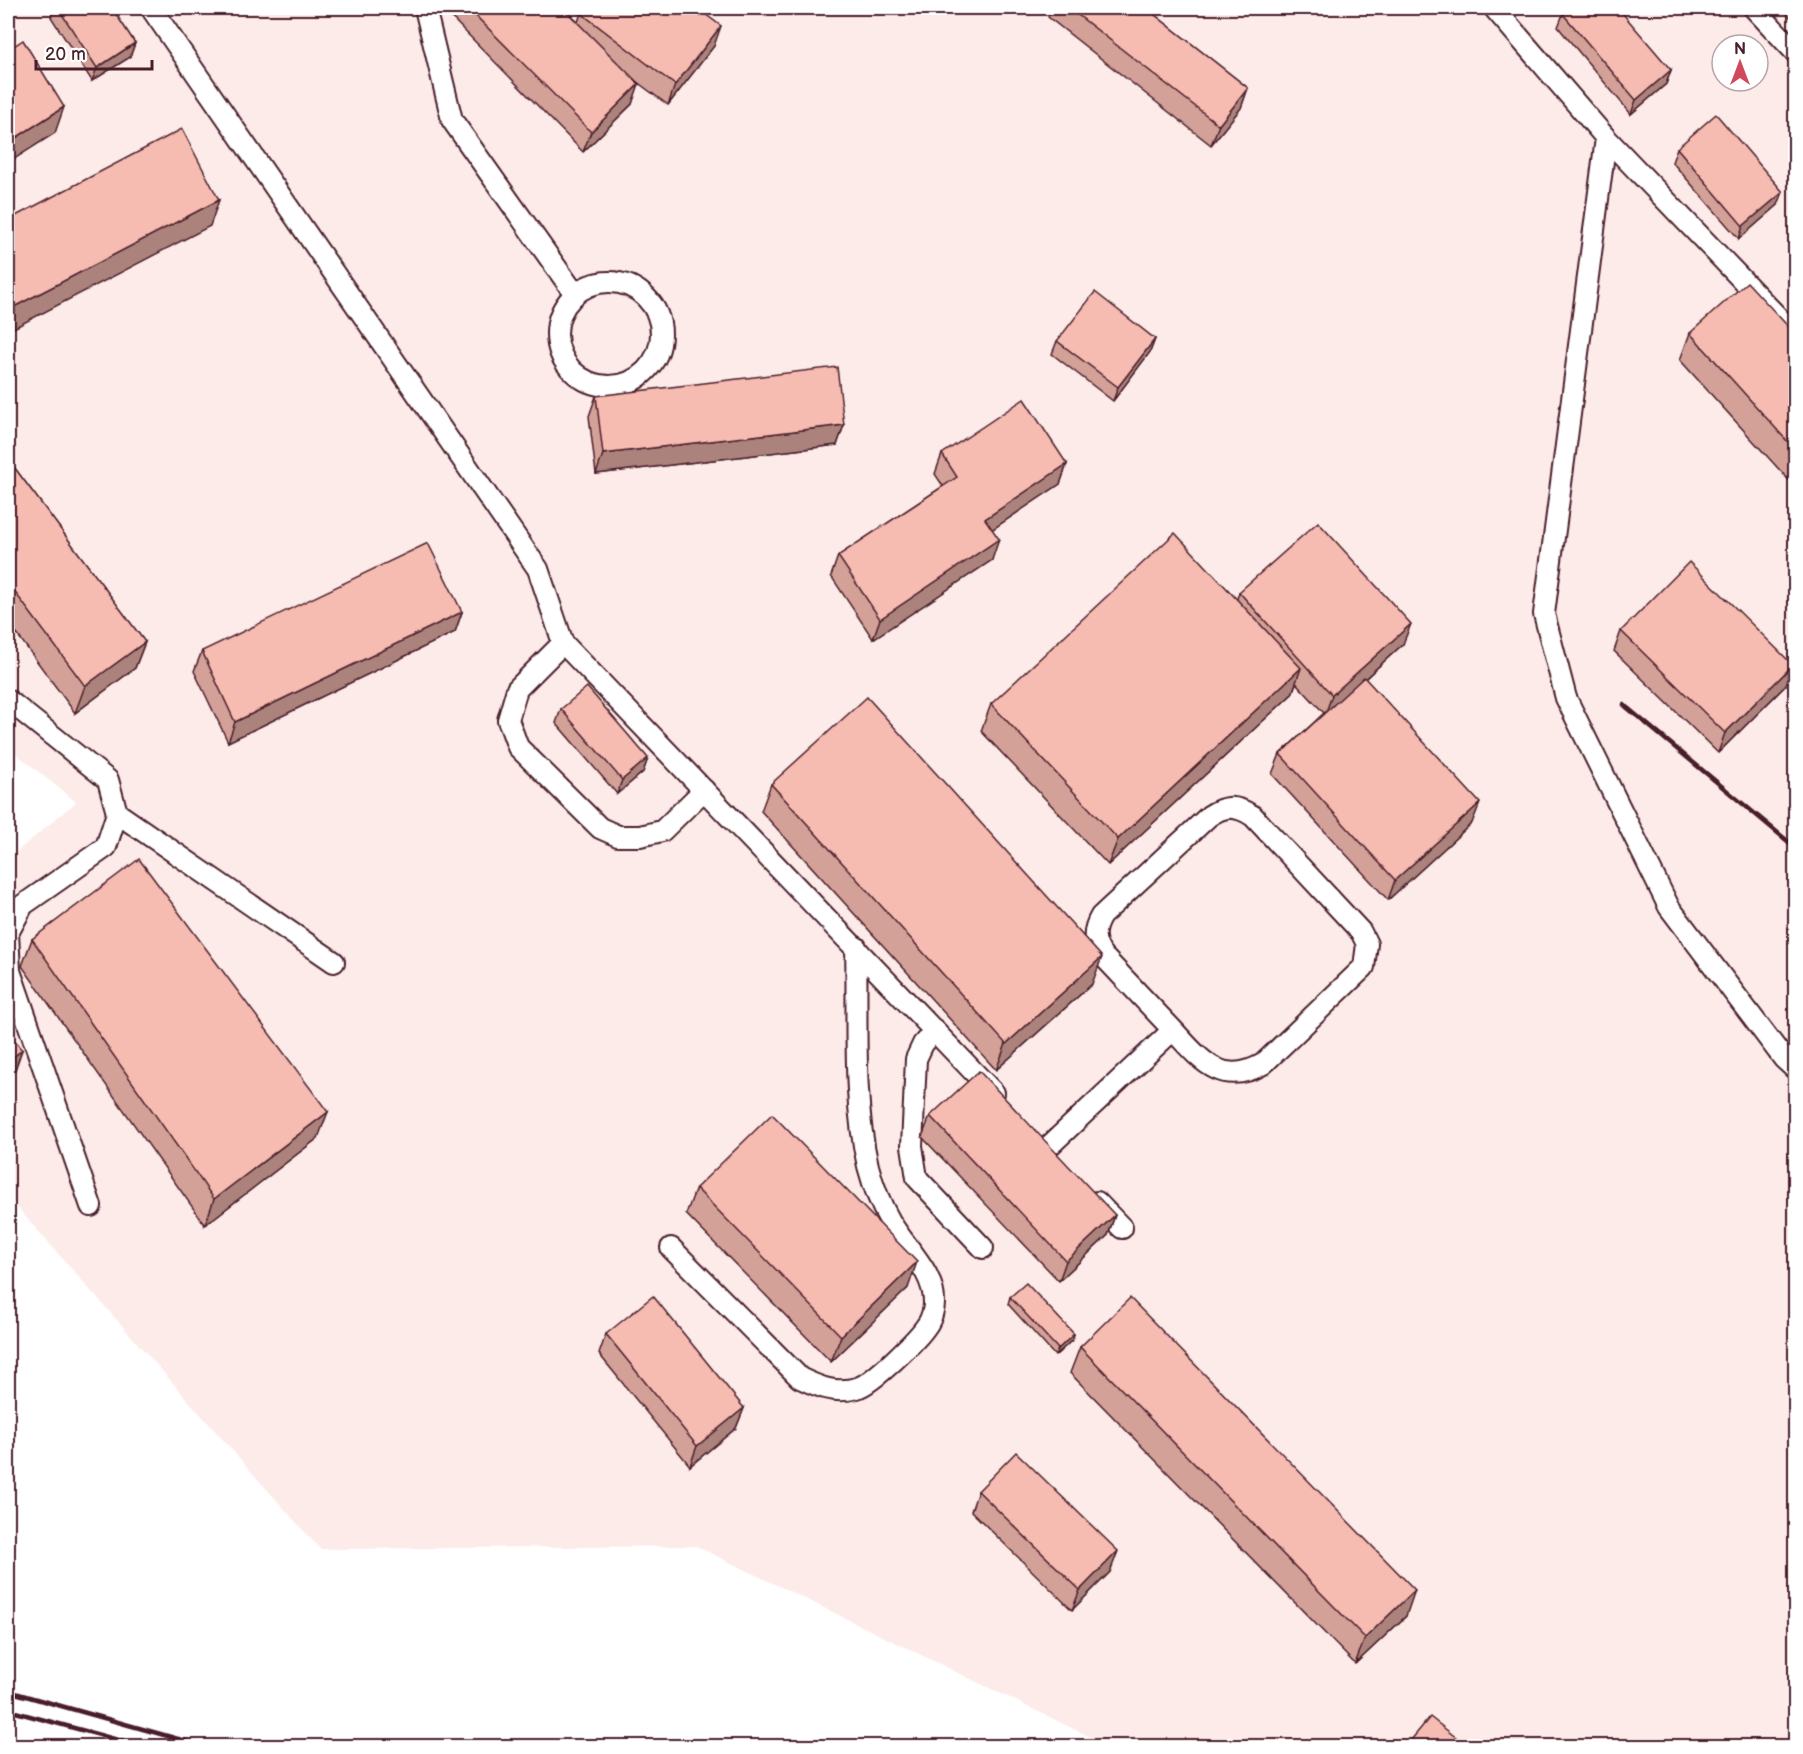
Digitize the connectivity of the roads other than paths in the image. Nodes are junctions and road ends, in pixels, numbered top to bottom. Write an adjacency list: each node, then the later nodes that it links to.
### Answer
1 (151, 8): 9 (lane)
2 (425, 8): 7 (lane)
3 (1494, 8): 6 (lane)
4 (1754, 8): 5 (lane)
5 (1796, 53)
6 (1606, 138): 8 (lane); 17 (lane)
7 (575, 294): 7 (lane)
8 (1796, 336)
9 (563, 643): 11 (lane); 11 (lane)
10 (8, 700): 12 (lane)
11 (704, 790): 13 (lane)
12 (117, 813): 14 (lane); 23 (lane)
13 (856, 947): 15 (lane); 25 (lane)
14 (334, 962)
15 (935, 1030): 18 (lane); 26 (lane)
16 (1173, 1030): 16 (lane); 20 (lane)
17 (1796, 1070)
18 (1006, 1106)
19 (1030, 1132): 20 (lane)
20 (1046, 1149): 21 (lane)
21 (1061, 1165)
22 (1084, 1188): 24 (lane)
23 (92, 1206)
24 (1122, 1228)
25 (670, 1248)
26 (983, 1248)

